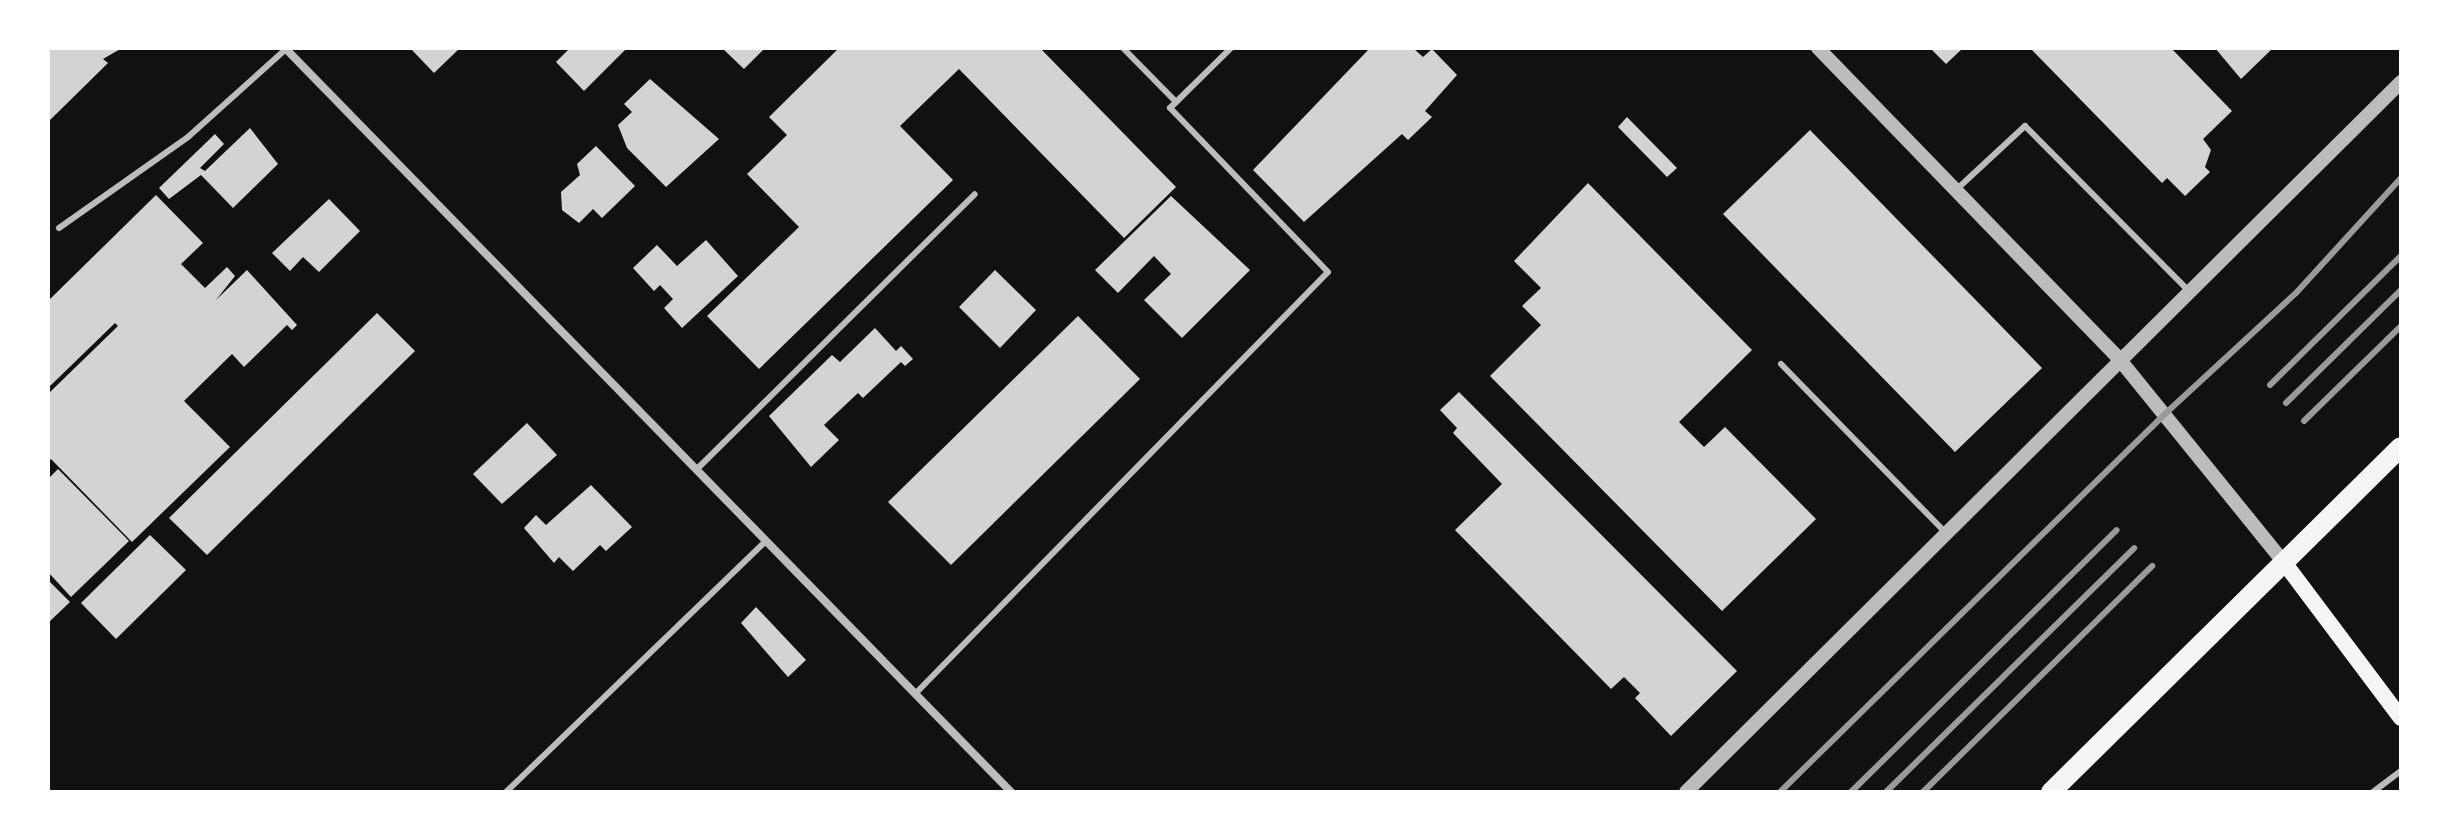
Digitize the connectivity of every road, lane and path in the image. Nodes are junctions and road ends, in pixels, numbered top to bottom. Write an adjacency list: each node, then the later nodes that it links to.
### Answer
1 (286, 48): 9 (lane); 14 (street)
2 (1123, 48): 6 (lane)
3 (1231, 48): 6 (lane)
4 (1818, 48): 7 (street)
5 (2401, 82): 10 (street)
6 (1176, 102): 18 (lane)
7 (1957, 189): 10 (lane); 11 (street)
8 (975, 194): 14 (lane)
9 (59, 228)
10 (2189, 291): 11 (street)
11 (2120, 360): 15 (street); 17 (street)
12 (1781, 364): 15 (lane)
13 (2401, 447): 17 (main road)
14 (696, 470): 16 (street)
15 (1944, 531): 23 (street)
16 (766, 541): 18 (street); 21 (lane)
17 (2283, 561): 19 (main road); 24 (main road)
18 (915, 694): 22 (street)
19 (2401, 718)
20 (2401, 771): 25 (lane)
21 (506, 792)
22 (1011, 792)
23 (1686, 792)
24 (2051, 792)
25 (2373, 792)

